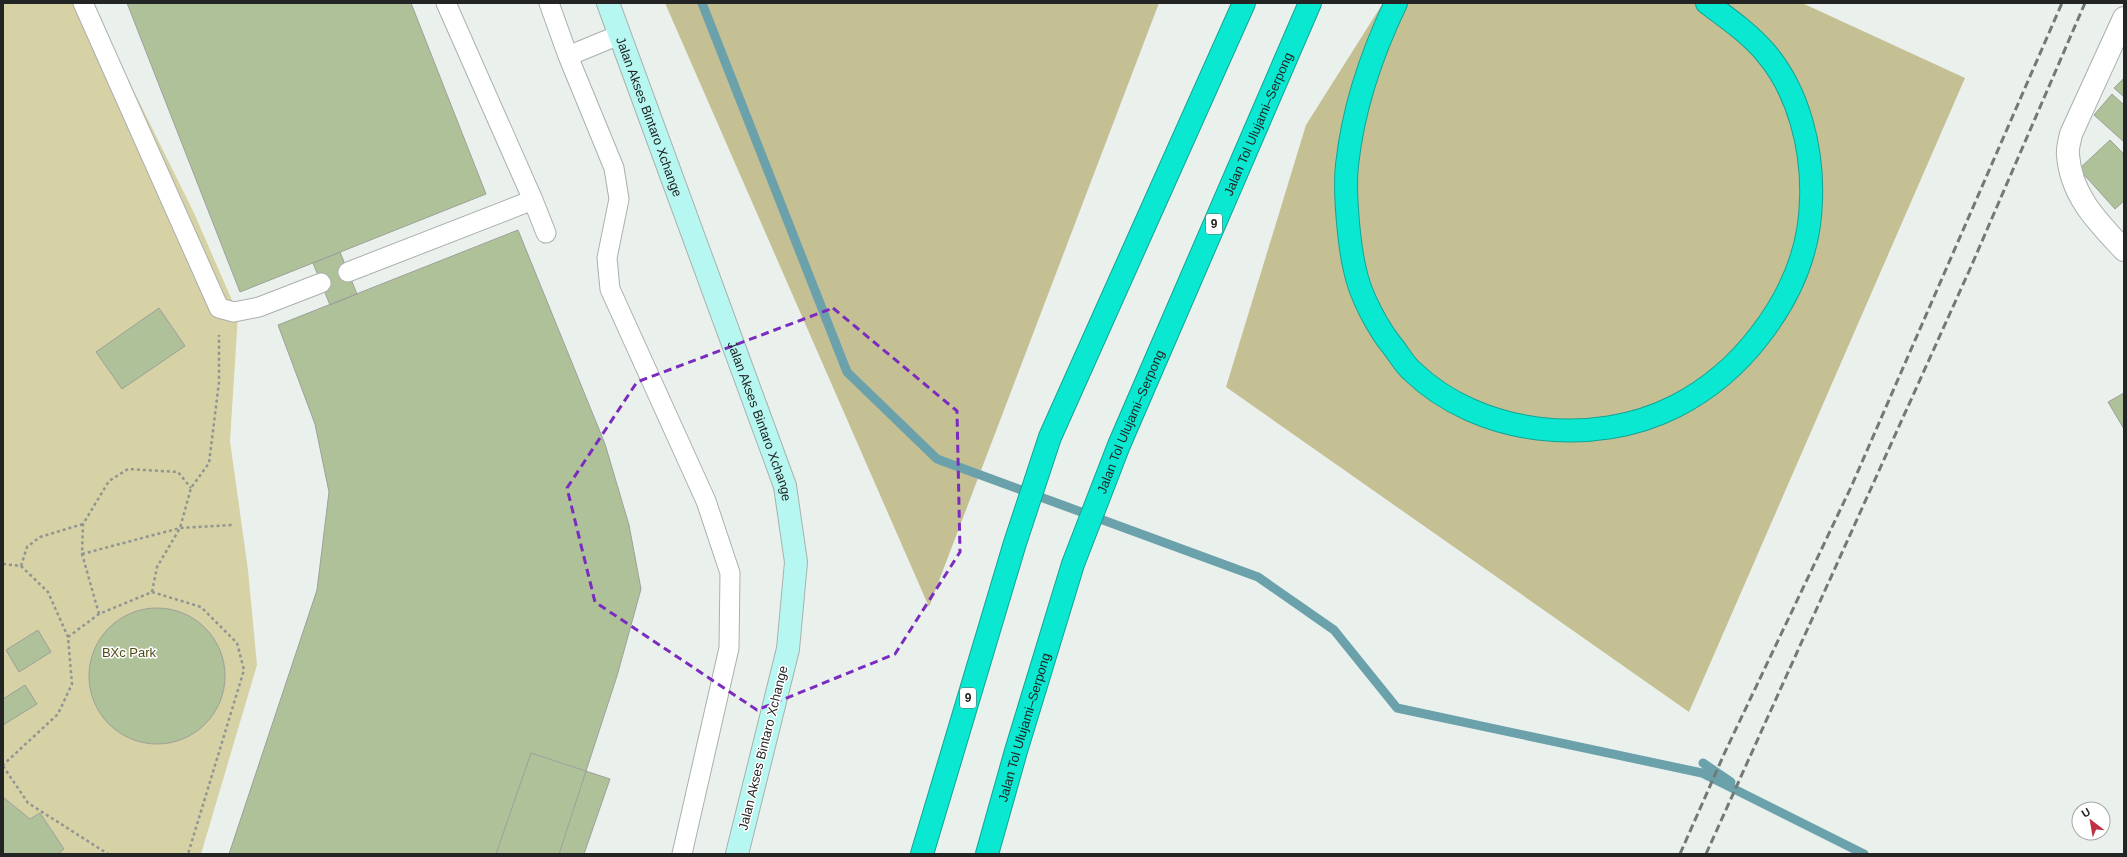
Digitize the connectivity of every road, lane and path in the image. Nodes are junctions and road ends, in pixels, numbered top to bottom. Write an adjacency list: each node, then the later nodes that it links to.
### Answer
1 (83, 3): 17 (lane)
2 (446, 3): 12 (lane)
3 (549, 3): 11 (lane)
4 (608, 3): 10 (main road, Jalan Akses Bintaro Xchange)
5 (1244, 3): 33 (highway, 9)
6 (1310, 3): 34 (highway, Jalan Tol Ulujami–Serpong / 9)
7 (1396, 3): 8 (highway)
8 (1707, 3)
9 (2124, 18): 14 (street)
10 (619, 35): 11 (lane); 32 (main road, Jalan Akses Bintaro Xchange)
11 (568, 56): 31 (lane)
12 (533, 200): 13 (lane); 15 (lane)
13 (546, 233)
14 (2124, 250)
15 (348, 272)
16 (321, 283): 17 (lane)
17 (219, 308): 18 (path)
18 (191, 488): 19 (path); 21 (path)
19 (83, 524): 22 (path); 24 (path)
20 (232, 525): 21 (path)
21 (180, 528): 22 (path); 25 (path)
22 (82, 554): 26 (path)
23 (3, 564): 24 (path)
24 (21, 566): 27 (path)
25 (152, 592): 26 (path); 30 (path)
26 (99, 614): 27 (path)
27 (68, 637): 28 (path)
28 (3, 765): 29 (path)
29 (108, 854)
30 (188, 854)
31 (682, 854)
32 (736, 854)
33 (922, 854)
34 (987, 854)

